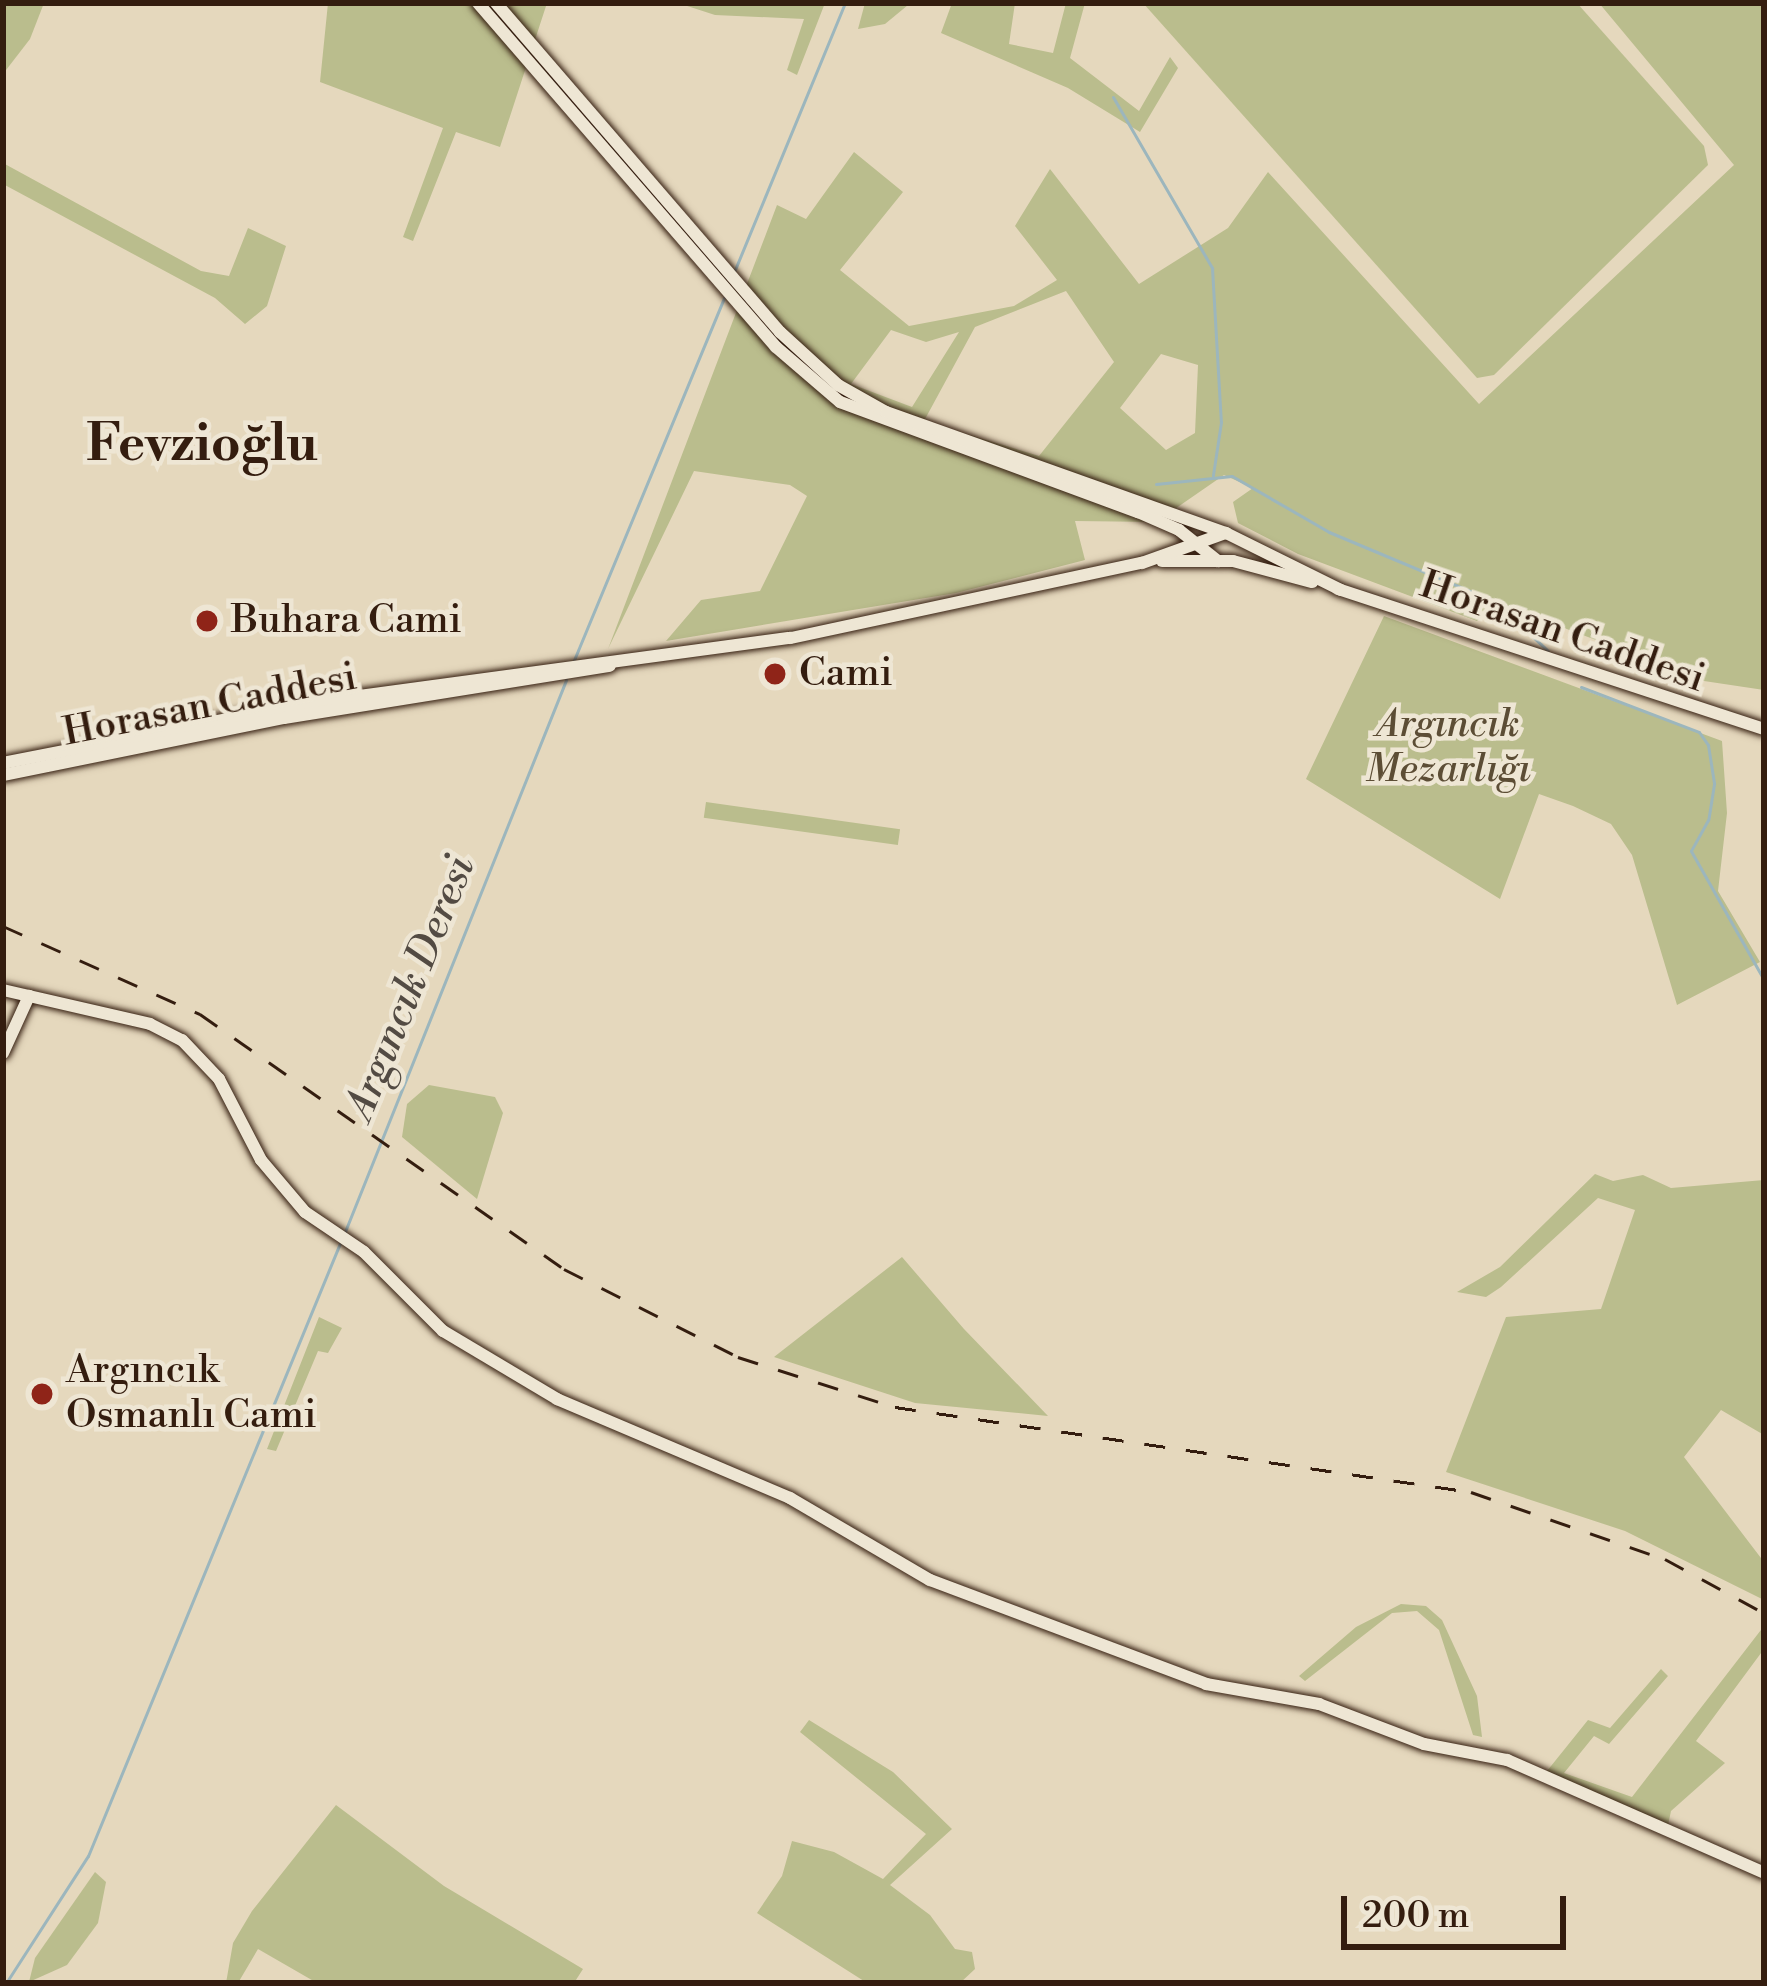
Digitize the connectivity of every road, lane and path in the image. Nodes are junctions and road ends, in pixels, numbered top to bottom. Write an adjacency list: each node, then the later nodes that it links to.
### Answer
1 (478, 3): 3 (street)
2 (496, 3): 3 (street)
3 (730, 284): 4 (street); 5 (street)
4 (1226, 533): 5 (street, Horasan Caddesi); 6 (street, Horasan Caddesi)
5 (1197, 542): 7 (street); 9 (street, Horasan Caddesi)
6 (1247, 544): 8 (street); 10 (street, Horasan Caddesi)
7 (1218, 561): 8 (street, Horasan Caddesi); 9 (street, Horasan Caddesi)
8 (1233, 561): 10 (street, Horasan Caddesi)
9 (1142, 562): 11 (street, Horasan Caddesi)
10 (1341, 590): 12 (street, Horasan Caddesi)
11 (641, 659): 13 (street, Horasan Caddesi); 14 (street, Horasan Caddesi)
12 (1764, 729)
13 (3, 763)
14 (3, 775)
15 (3, 990): 16 (street)
16 (29, 995): 17 (street); 18 (street)
17 (3, 1053)
18 (1764, 1873)

